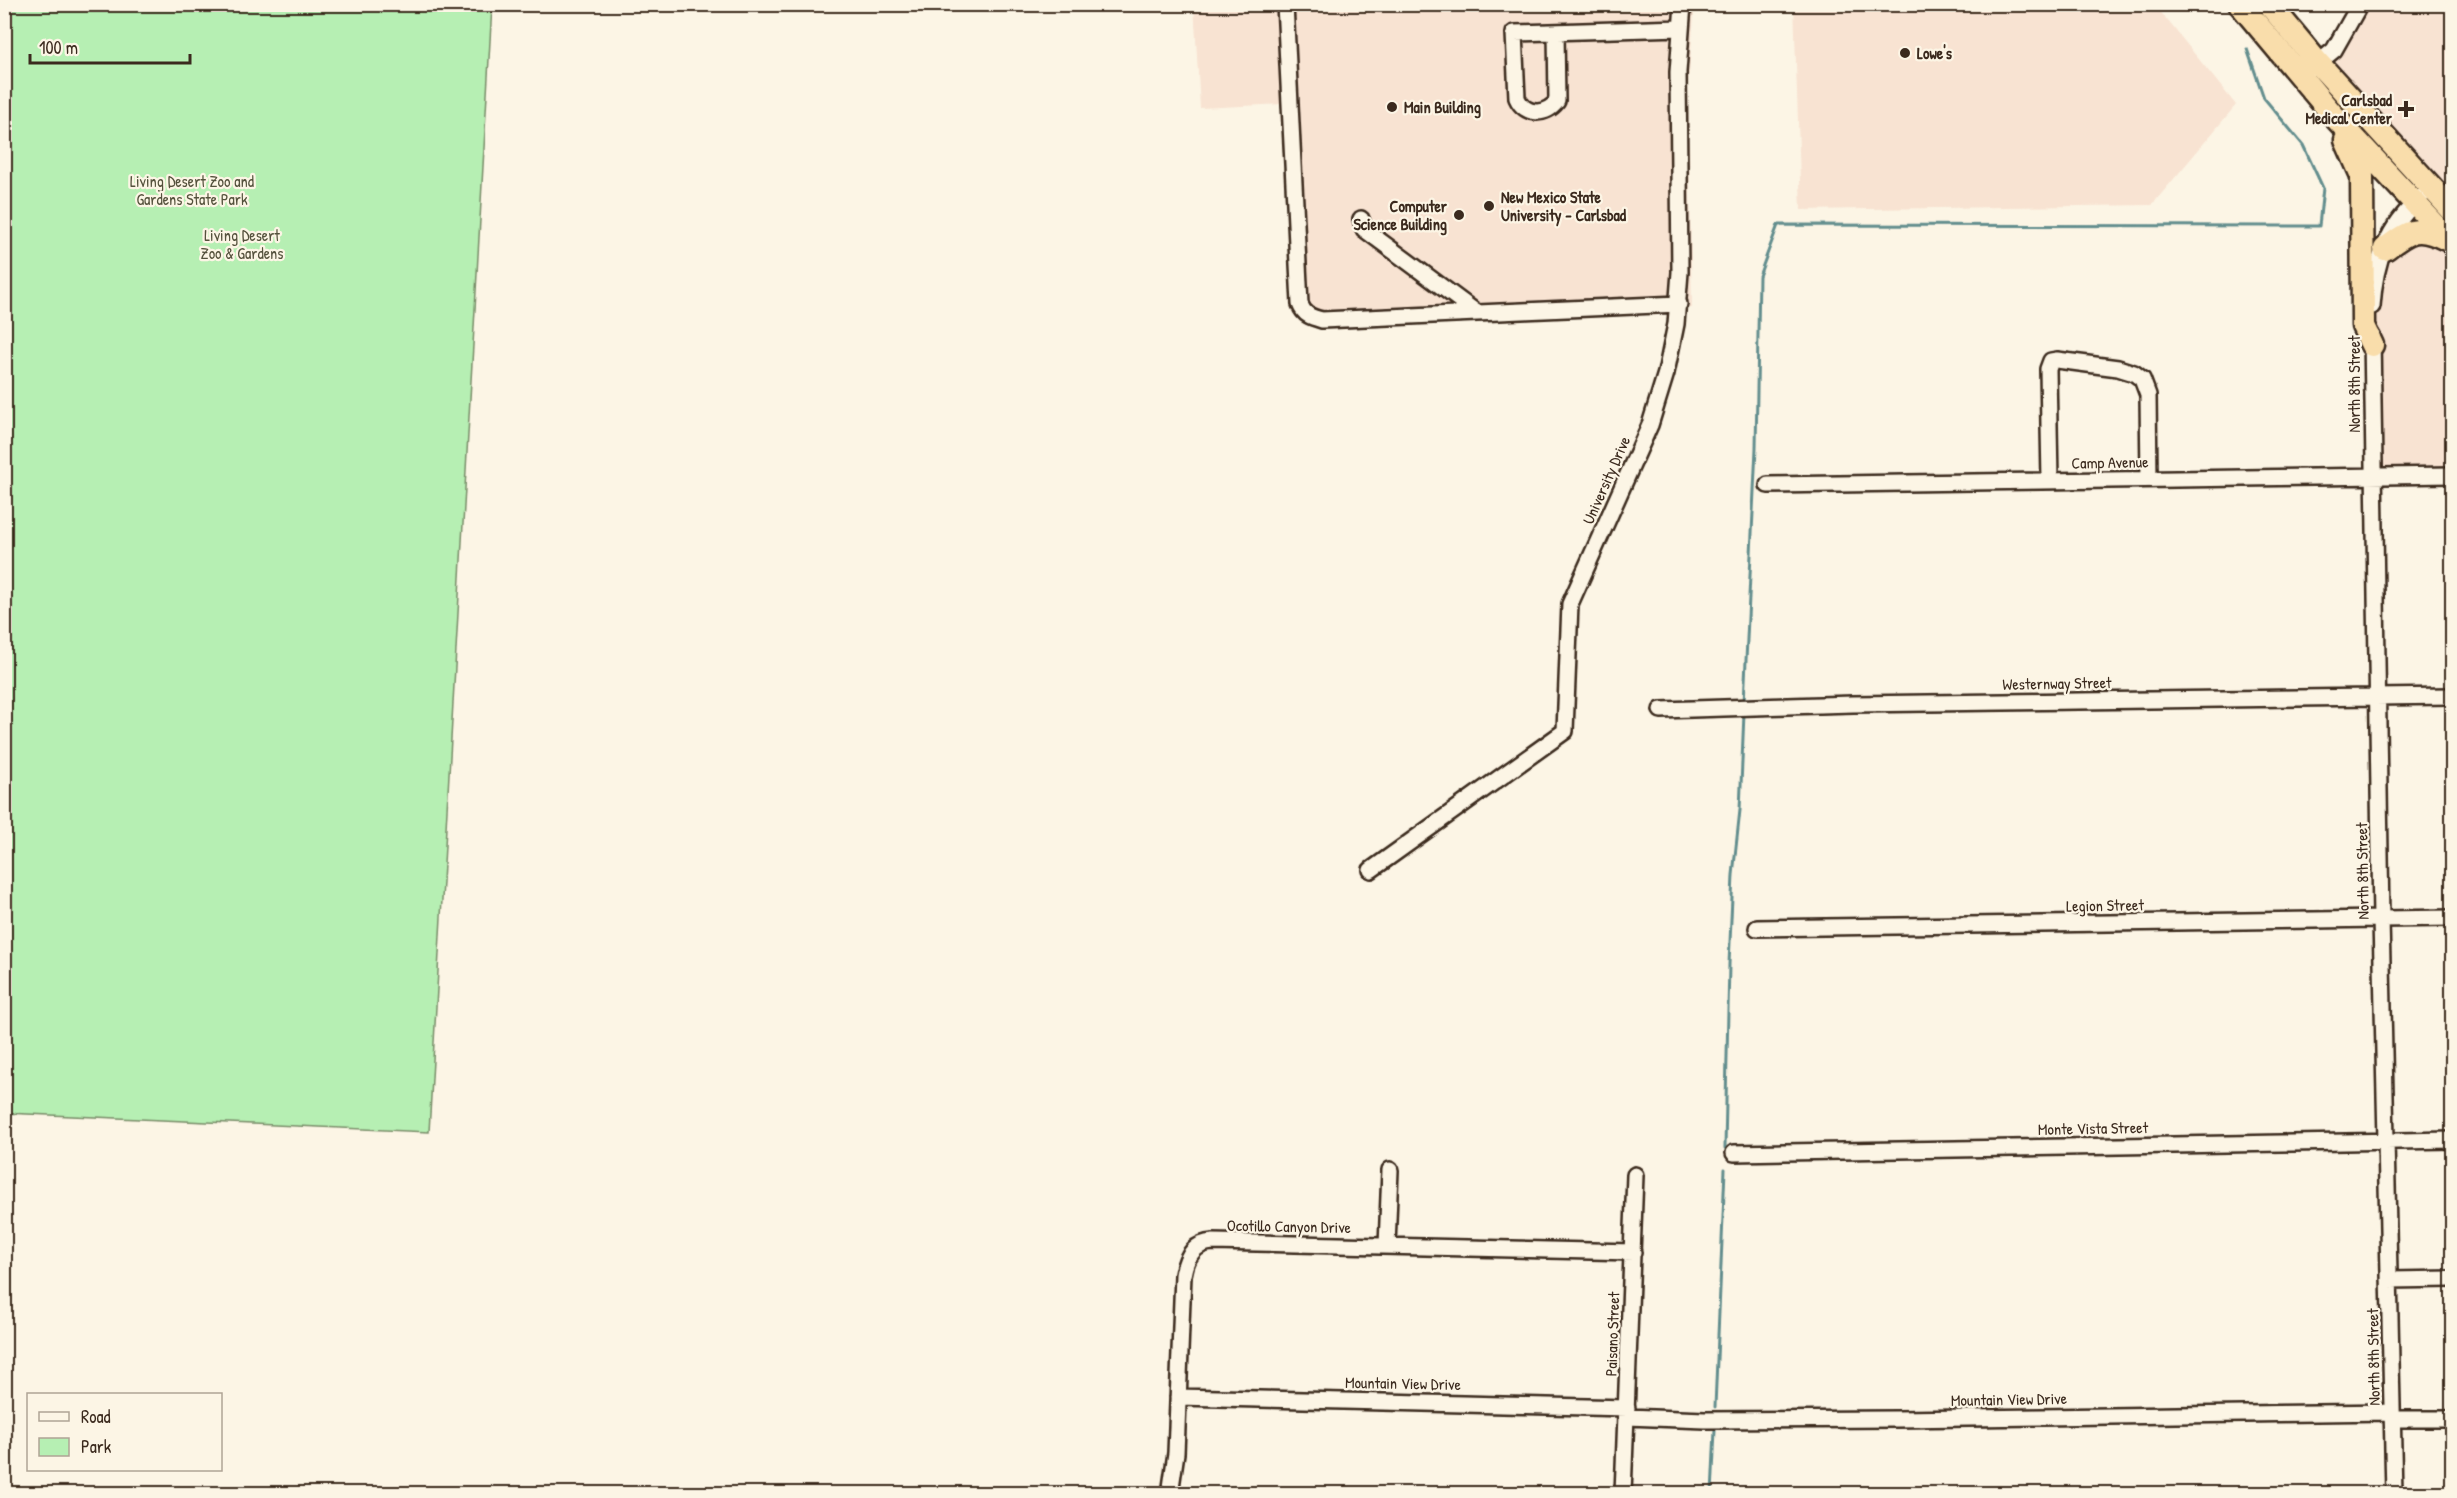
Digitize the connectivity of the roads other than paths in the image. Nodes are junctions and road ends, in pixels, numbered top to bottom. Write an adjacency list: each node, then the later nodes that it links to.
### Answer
1 (1285, 4): 16 (street)
2 (1683, 4): 6 (street, University Drive)
3 (2240, 4): 8 (highway)
4 (2269, 4): 8 (highway)
5 (2360, 4): 8 (street)
6 (1681, 28): 7 (street); 15 (street, University Drive)
7 (1556, 32): 7 (street)
8 (2310, 70): 9 (highway); 10 (highway)
9 (2333, 115): 11 (highway); 17 (highway)
10 (2441, 199): 11 (street, North 8th Street)
11 (2418, 208): 13 (highway); 14 (street, North 8th Street)
12 (1361, 219): 16 (street)
13 (2451, 242): 14 (highway)
14 (2385, 249): 17 (street, North 8th Street)
15 (1679, 304): 16 (street); 26 (street, University Drive)
16 (1477, 313)
17 (2372, 345): 19 (street, North 8th Street)
18 (2452, 475): 19 (street, Camp Avenue)
19 (2373, 476): 20 (street, Camp Avenue); 23 (street, North 8th Street)
20 (2149, 479): 21 (street, Camp Avenue); 21 (street)
21 (2050, 481): 22 (street, Camp Avenue)
22 (1768, 485)
23 (2377, 696): 24 (street, Westernway Street); 25 (street, Westernway Street); 28 (street, North 8th Street)
24 (2452, 696)
25 (1661, 710)
26 (1371, 870)
27 (2452, 918): 28 (street, Legion Street)
28 (2381, 919): 29 (street, Legion Street); 31 (street, North 8th Street)
29 (1757, 928)
30 (2452, 1140): 31 (street, Monte Vista Street)
31 (2386, 1141): 32 (street, Monte Vista Street); 38 (street, North 8th Street)
32 (1734, 1153)
33 (1390, 1170): 35 (street)
34 (1635, 1175): 36 (street, Paisano Street)
35 (1388, 1246): 36 (street, Ocotillo Canyon Drive); 39 (street, Ocotillo Canyon Drive)
36 (1633, 1251): 40 (street, Paisano Street)
37 (2452, 1279): 38 (street)
38 (2389, 1280): 41 (street, North 8th Street)
39 (1178, 1397): 40 (street, Mountain View Drive); 43 (street, Ocotillo Canyon Drive)
40 (1627, 1413): 41 (street, Mountain View Drive); 44 (street, Paisano Street)
41 (2392, 1416): 42 (street, Mountain View Drive); 45 (street, North 8th Street)
42 (2452, 1419)
43 (1170, 1494)
44 (1623, 1494)
45 (2394, 1494)

